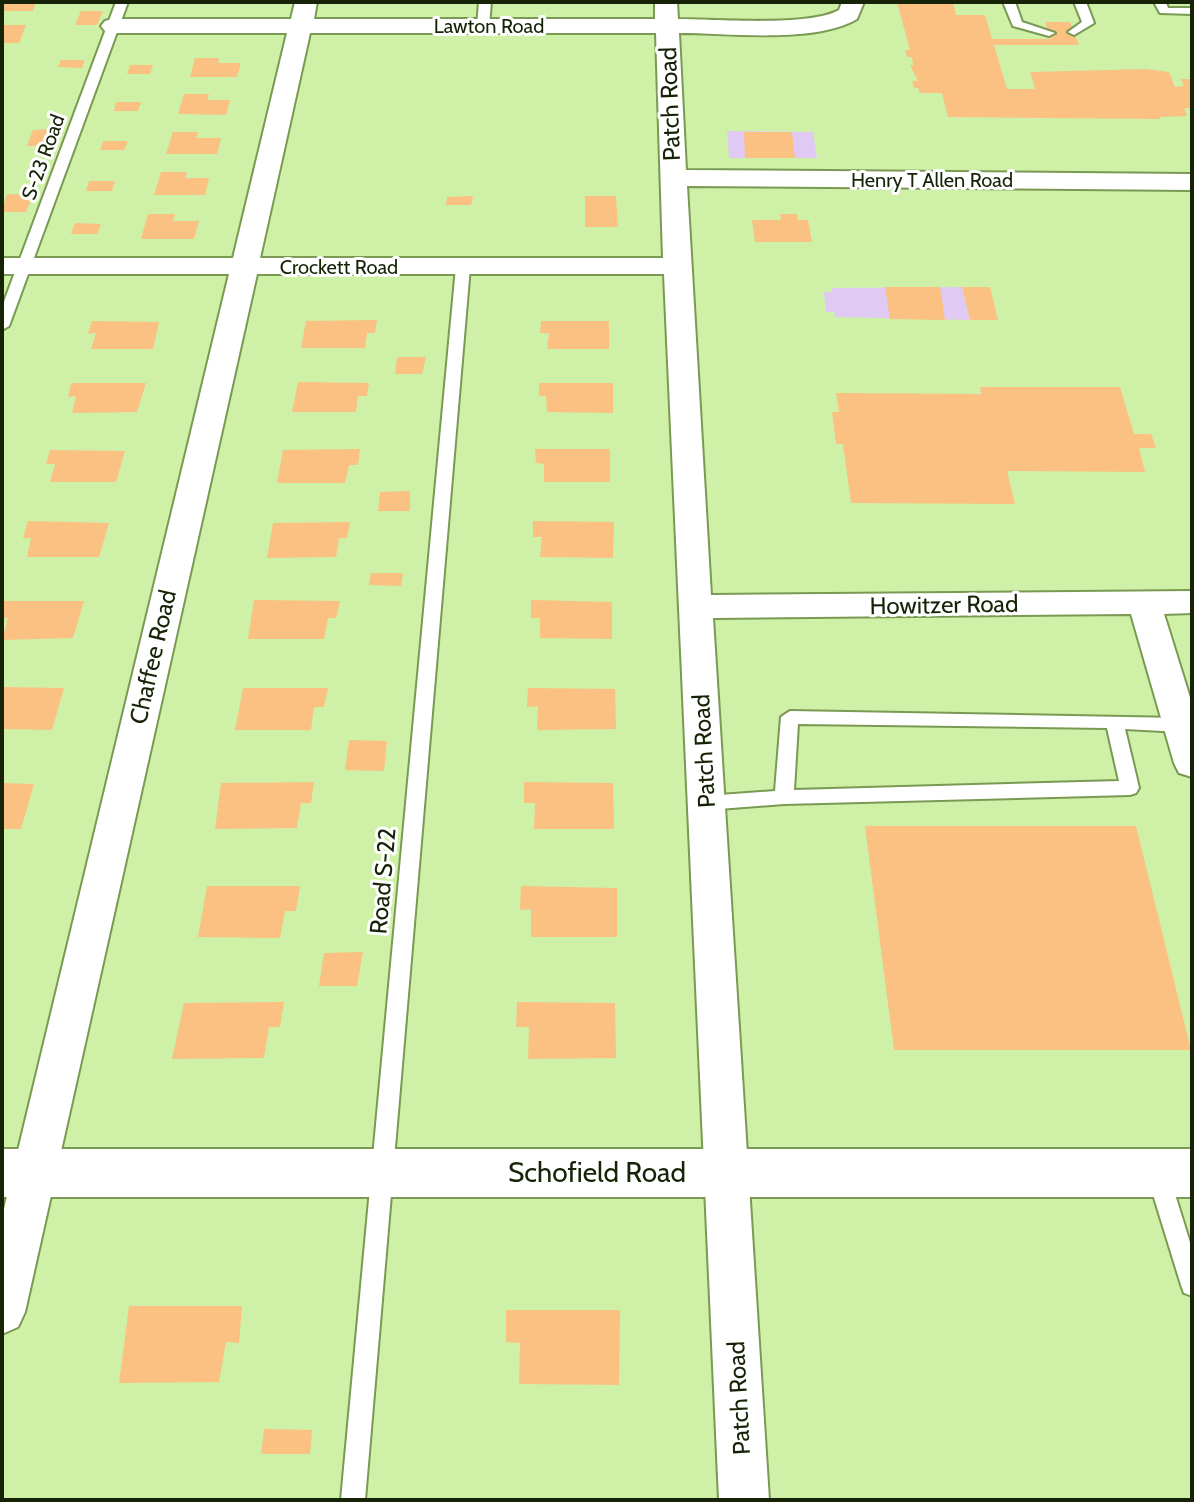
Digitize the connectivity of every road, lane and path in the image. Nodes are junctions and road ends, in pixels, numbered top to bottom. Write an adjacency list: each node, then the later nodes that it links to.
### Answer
1 (122, 2): 10 (lane, S-23 Road)
2 (485, 2): 11 (lane)
3 (853, 2): 8 (street, Lawton Road)
4 (1009, 2): 13 (lane)
5 (1080, 2): 12 (lane)
6 (1160, 2): 7 (lane)
7 (1192, 11)
8 (667, 14): 11 (street, Lawton Road); 14 (street, Patch Road)
9 (303, 15): 10 (street, Lawton Road); 11 (street, Lawton Road); 18 (street, Chaffee Road)
10 (113, 26): 16 (lane, S-23 Road)
11 (483, 26)
12 (1074, 32)
13 (1049, 33)
14 (672, 178): 15 (street, Henry T Allen Road); 17 (street, Patch Road)
15 (1192, 182)
16 (13, 266): 18 (street, Crockett Road); 20 (lane, S-23 Road)
17 (677, 266): 19 (street, Crockett Road); 23 (street, Patch Road)
18 (243, 267): 19 (street, Crockett Road); 30 (street, Chaffee Road)
19 (463, 267): 31 (lane, Road S-22)
20 (2, 326)
21 (1192, 602): 22 (street, Howitzer Road)
22 (1144, 603): 23 (street, Howitzer Road); 25 (street)
23 (696, 607): 28 (street, Patch Road)
24 (1114, 722): 25 (lane); 27 (lane); 27 (lane)
25 (1181, 725): 26 (street)
26 (1192, 763)
27 (784, 797): 28 (lane)
28 (706, 803): 29 (street, Patch Road)
29 (727, 1172): 31 (street, Schofield Road); 32 (street, Schofield Road); 36 (street, Patch Road)
30 (18, 1173): 31 (street, Schofield Road); 34 (street, Chaffee Road)
31 (383, 1173): 35 (lane, Road S-22)
32 (1175, 1173): 33 (lane)
33 (1192, 1285)
34 (2, 1312)
35 (353, 1500)
36 (744, 1500)

